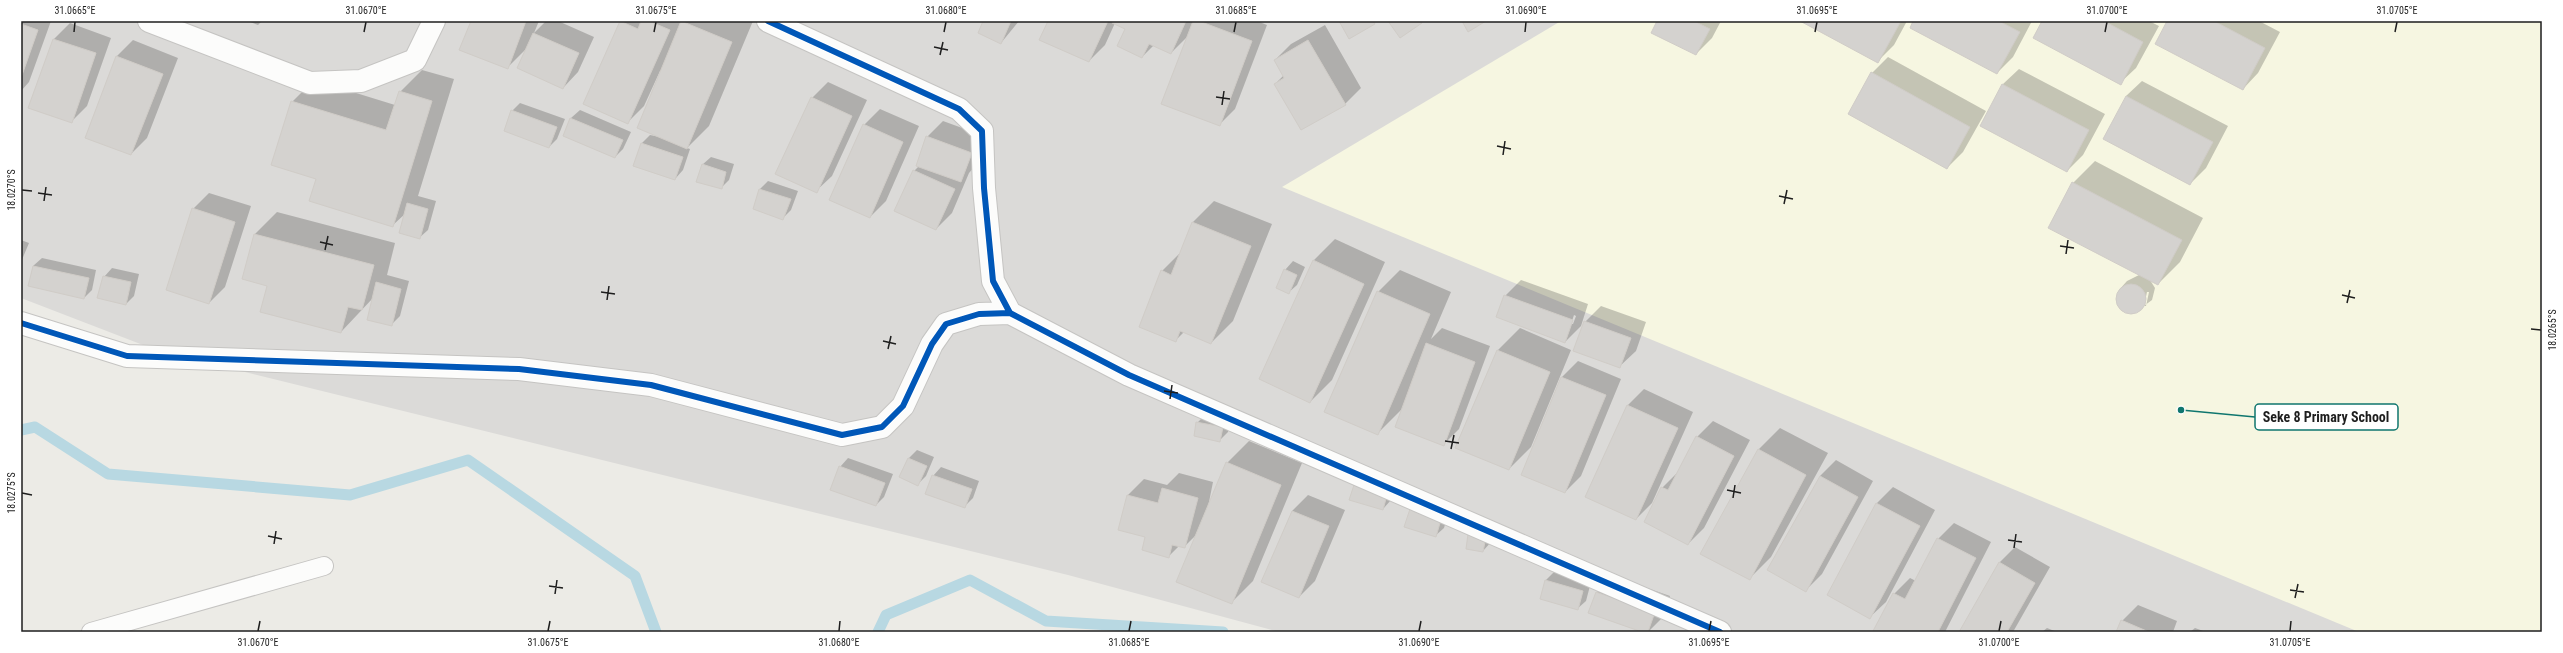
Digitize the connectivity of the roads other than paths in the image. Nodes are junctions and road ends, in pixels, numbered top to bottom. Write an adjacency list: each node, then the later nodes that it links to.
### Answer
1 (150, 21): 2 (street)
2 (434, 21)
3 (768, 21): 4 (street)
4 (1010, 313): 5 (street); 8 (street)
5 (21, 322)
6 (324, 566): 7 (lane)
7 (90, 632)
8 (1720, 632)

